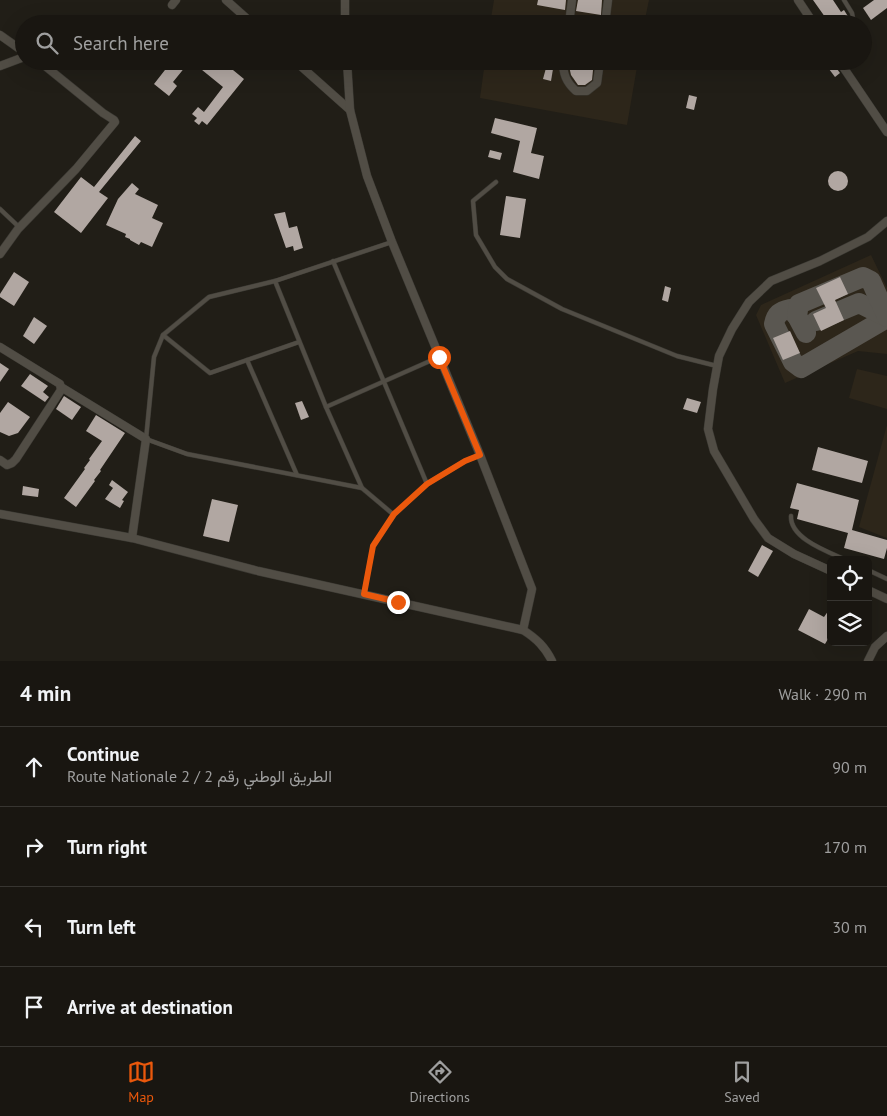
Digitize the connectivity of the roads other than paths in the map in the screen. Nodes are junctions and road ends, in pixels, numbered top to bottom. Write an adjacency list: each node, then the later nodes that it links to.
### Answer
1 (226, 0): 7 (street)
2 (345, 0): 8 (street)
3 (572, 0): 9 (street)
4 (608, 0): 10 (street)
5 (798, 0): 11 (street)
6 (844, 0): 12 (lane)
7 (243, 15)
8 (345, 15)
9 (570, 15)
10 (606, 15)
11 (808, 15)
12 (852, 15)
13 (0, 35): 14 (street)
14 (15, 46)
15 (15, 60): 16 (street)
16 (0, 66)
17 (50, 70): 28 (street)
18 (305, 70): 23 (street)
19 (348, 70): 23 (street)
20 (563, 70): 21 (street)
21 (599, 70)
22 (846, 72): 24 (street)
23 (350, 110): 29 (street)
24 (887, 132)
25 (496, 182): 38 (lane)
26 (0, 209): 28 (lane)
27 (887, 221): 38 (street)
28 (19, 227): 30 (street)
29 (392, 242): 31 (lane); 36 (street)
30 (0, 254)
31 (333, 261): 32 (lane); 39 (lane)
32 (275, 281): 33 (lane); 34 (lane)
33 (163, 334): 37 (lane); 42 (lane)
34 (299, 342): 37 (lane); 41 (lane)
35 (0, 347): 40 (street)
36 (439, 357): 39 (lane); 43 (street)
37 (247, 360): 45 (lane)
38 (717, 366): 53 (street)
39 (384, 383): 41 (lane); 46 (lane)
40 (61, 387): 42 (street); 44 (street)
41 (326, 407): 47 (lane)
42 (146, 439): 45 (lane); 51 (street)
43 (480, 455): 46 (lane); 59 (street)
44 (0, 460)
45 (297, 475): 47 (lane)
46 (427, 484): 49 (lane)
47 (362, 488): 49 (lane)
48 (0, 514): 51 (street)
49 (394, 514): 57 (lane)
50 (791, 516): 52 (lane)
51 (132, 538): 57 (street)
52 (838, 556)
53 (827, 570)
54 (872, 572): 55 (lane)
55 (887, 579)
56 (872, 592): 58 (street)
57 (364, 594): 59 (street)
58 (887, 599)
59 (523, 630): 61 (street)
60 (887, 636): 62 (street)
61 (552, 661)
62 (868, 661)

